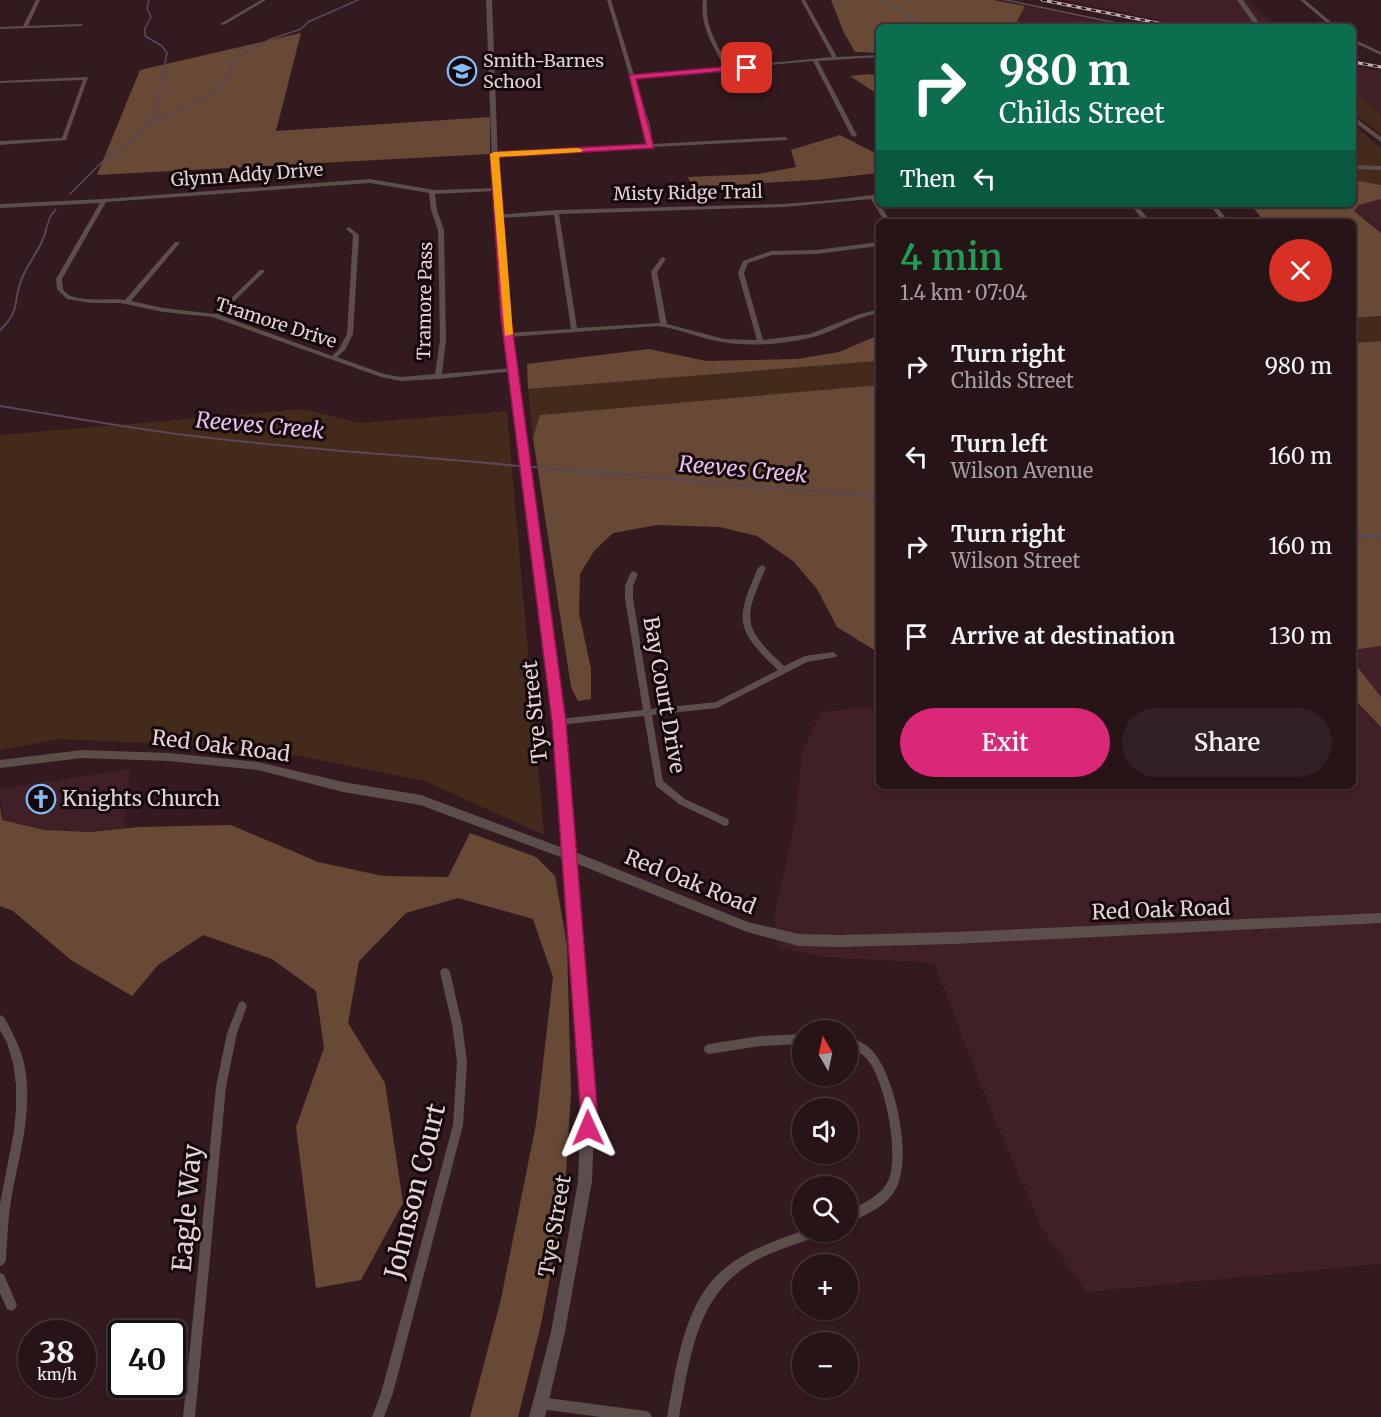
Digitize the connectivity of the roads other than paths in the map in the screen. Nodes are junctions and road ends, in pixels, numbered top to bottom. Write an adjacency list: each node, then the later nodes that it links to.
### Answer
1 (38, 0): 17 (street)
2 (264, 0): 11 (street)
3 (489, 0): 33 (street, Tye Street)
4 (609, 0): 25 (street)
5 (705, 0): 24 (street)
6 (803, 0): 22 (street)
7 (880, 0): 12 (street)
8 (1004, 0): 13 (street)
9 (1240, 0): 14 (street)
10 (1302, 0): 15 (street)
11 (222, 24)
12 (921, 24)
13 (1123, 24)
14 (1257, 24)
15 (1331, 24)
16 (81, 25): 17 (street)
17 (25, 27): 18 (street)
18 (0, 28)
19 (1356, 42): 20 (street)
20 (1381, 54)
21 (876, 56): 22 (street)
22 (835, 58): 23 (street)
23 (815, 60): 24 (street); 28 (street)
24 (727, 69): 25 (street)
25 (632, 77): 32 (street)
26 (0, 82): 31 (street)
27 (1356, 120): 30 (street)
28 (854, 135)
29 (785, 139): 32 (street)
30 (1381, 140)
31 (0, 143)
32 (651, 147): 33 (street)
33 (494, 154): 36 (street, Tye Street)
34 (1356, 167): 35 (street)
35 (1381, 168)
36 (496, 189): 37 (street, Glynn Addy Drive); 44 (street, Tye Street)
37 (434, 192): 39 (street, Glynn Addy Drive); 61 (street, Tramore Pass)
38 (876, 197): 43 (street, Misty Ridge Trail)
39 (104, 201): 40 (street, Glynn Addy Drive); 52 (street, Tramore Drive)
40 (0, 206)
41 (1136, 207): 45 (street)
42 (1214, 207): 46 (street)
43 (556, 212): 44 (street, Misty Ridge Trail); 56 (street)
44 (498, 216): 57 (street, Tye Street)
45 (1146, 219)
46 (1224, 219)
47 (349, 229): 59 (street)
48 (177, 243): 52 (street)
49 (876, 244): 58 (street)
50 (663, 260): 55 (street)
51 (262, 271): 54 (street)
52 (127, 302): 54 (street, Tramore Drive)
53 (876, 312): 58 (street)
54 (216, 316): 59 (street, Tramore Drive)
55 (664, 325): 56 (street); 58 (street)
56 (574, 329): 57 (street)
57 (508, 335): 60 (street, Tye Street)
58 (760, 340)
59 (334, 357): 61 (street, Tramore Drive)
60 (513, 370): 61 (street, Tramore Drive); 67 (street, Tye Street)
61 (438, 377)
62 (762, 568): 65 (street)
63 (634, 574): 66 (street, Bay Court Drive)
64 (832, 655): 65 (street)
65 (783, 670): 66 (street)
66 (646, 714): 67 (street); 69 (street, Bay Court Drive)
67 (559, 722): 70 (street, Tye Street)
68 (0, 764): 70 (street, Red Oak Road)
69 (725, 822)
70 (569, 855): 71 (street, Red Oak Road); 83 (street, Tye Street)
71 (1381, 918)
72 (445, 972): 85 (street, Johnson Court)
73 (242, 1006): 84 (street, Eagle Way)
74 (0, 1020): 80 (street)
75 (792, 1039): 77 (street)
76 (858, 1047): 78 (street)
77 (709, 1048)
78 (858, 1212)
79 (792, 1241): 88 (street)
80 (0, 1260)
81 (0, 1279): 82 (street)
82 (11, 1305)
83 (540, 1403): 86 (street, Tye Street); 87 (street)
84 (189, 1417)
85 (378, 1417)
86 (537, 1417)
87 (646, 1417)
88 (673, 1417)

